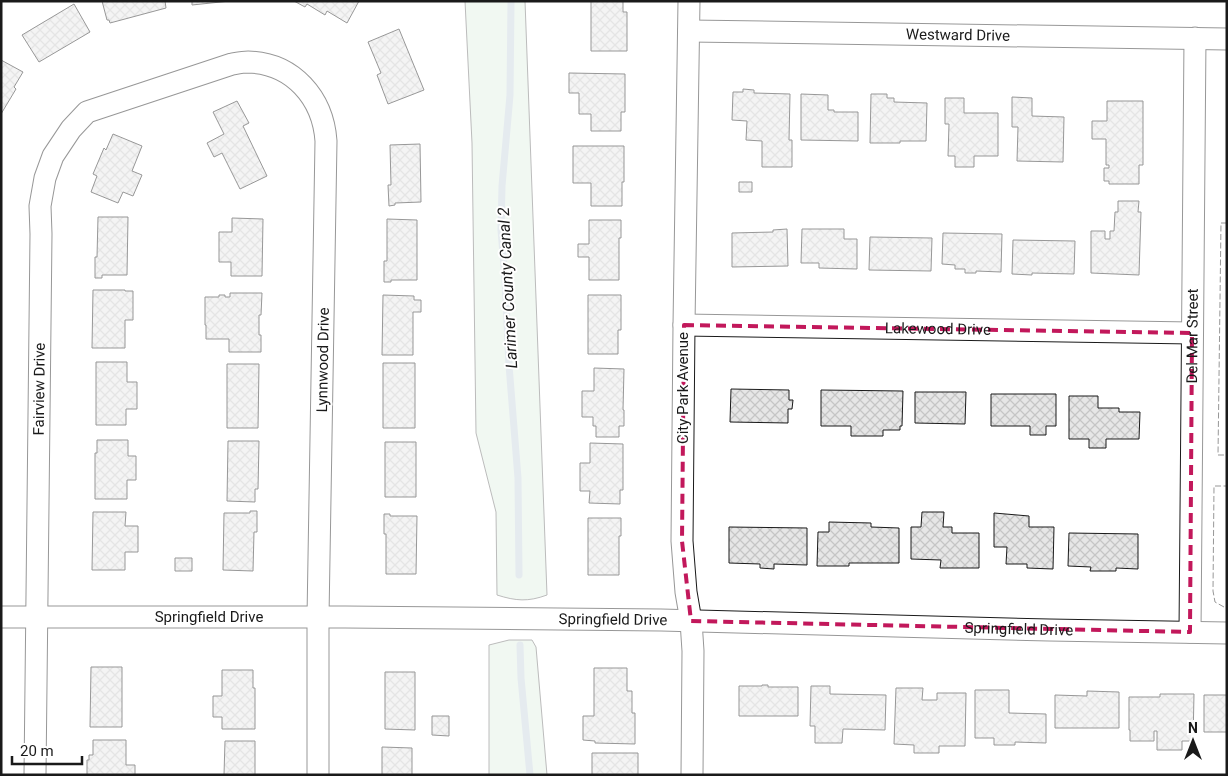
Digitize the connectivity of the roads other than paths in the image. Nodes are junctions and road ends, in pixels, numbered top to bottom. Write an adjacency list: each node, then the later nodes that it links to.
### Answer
1 (689, 1): 2 (street, City Park Avenue)
2 (689, 31): 3 (street, Westward Drive); 6 (street, City Park Avenue)
3 (1195, 38): 4 (street, Westward Drive); 7 (street, Del Mar Street)
4 (1227, 39)
5 (177, 82): 9 (street, Fairview Drive); 10 (street, Lynnwood Drive)
6 (684, 325): 7 (street, Lakewood Drive); 11 (street, City Park Avenue)
7 (1192, 334): 12 (street, Del Mar Street)
8 (1, 617): 9 (street, Springfield Drive)
9 (36, 617): 10 (street, Springfield Drive); 14 (street, Fairview Drive)
10 (318, 617): 11 (street, Springfield Drive); 15 (street, Lynnwood Drive)
11 (691, 621): 12 (street, Springfield Drive); 16 (street, City Park Avenue)
12 (1190, 632): 13 (street, Springfield Drive)
13 (1227, 633)
14 (35, 775)
15 (318, 775)
16 (692, 775)

